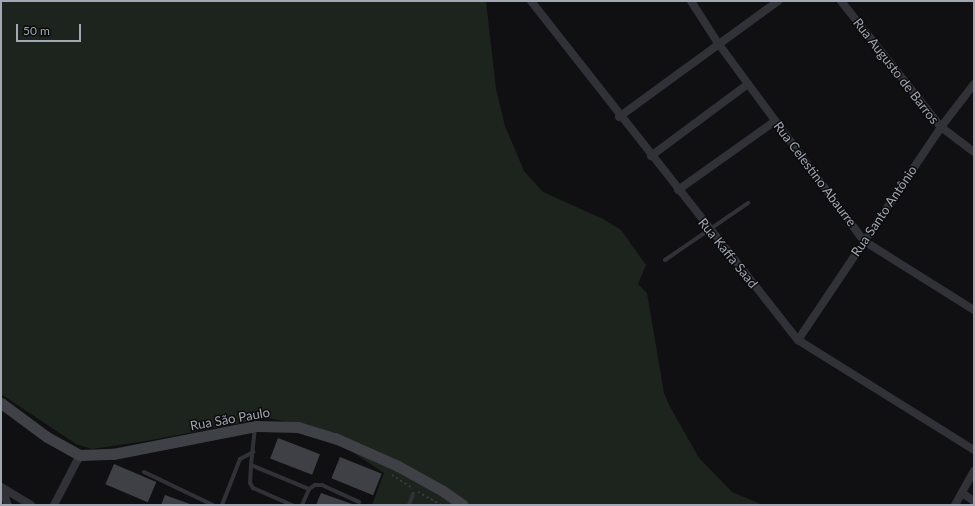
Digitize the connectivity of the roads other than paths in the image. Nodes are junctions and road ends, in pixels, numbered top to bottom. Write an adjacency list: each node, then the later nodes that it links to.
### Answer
1 (531, 1): 8 (street, Rua Kaffa Saad)
2 (691, 1): 5 (street, Rua Celestino Abaurre)
3 (778, 1): 5 (street)
4 (841, 1): 10 (street, Rua Augusto de Barros)
5 (718, 43): 6 (street, Rua Celestino Abaurre); 8 (street)
6 (748, 84): 9 (street, Rua Celestino Abaurre); 12 (street)
7 (974, 84): 10 (street, Rua Santo Antônio)
8 (619, 116): 12 (street, Rua Kaffa Saad)
9 (775, 121): 13 (street); 16 (street, Rua Celestino Abaurre)
10 (940, 127): 11 (street, Rua Augusto de Barros); 16 (street, Rua Santo Antônio)
11 (974, 152)
12 (651, 156): 13 (street, Rua Kaffa Saad)
13 (678, 190): 15 (street, Rua Kaffa Saad)
14 (748, 203): 15 (lane)
15 (709, 230): 17 (lane); 19 (street, Rua Kaffa Saad)
16 (864, 241): 18 (street, Rua Celestino Abaurre); 19 (street, Rua Santo Antônio)
17 (665, 260)
18 (974, 310)
19 (798, 340): 22 (street, Rua Kaffa Saad)
20 (1, 403): 24 (street)
21 (256, 426): 23 (lane); 24 (street, Rua São Paulo); 42 (street, Rua São Paulo)
22 (974, 450)
23 (253, 452): 25 (lane); 38 (lane)
24 (80, 455): 36 (street)
25 (251, 465): 29 (lane); 39 (lane)
26 (144, 472): 37 (lane)
27 (974, 472): 30 (street)
28 (1, 488): 34 (street); 35 (street)
29 (308, 490): 33 (lane); 40 (lane)
30 (962, 493): 32 (street); 43 (street)
31 (413, 494): 41 (lane)
32 (974, 501)
33 (359, 502)
34 (8, 505)
35 (31, 505)
36 (54, 505)
37 (213, 505)
38 (222, 505)
39 (292, 505)
40 (302, 505)
41 (409, 505)
42 (463, 505)
43 (955, 505)

